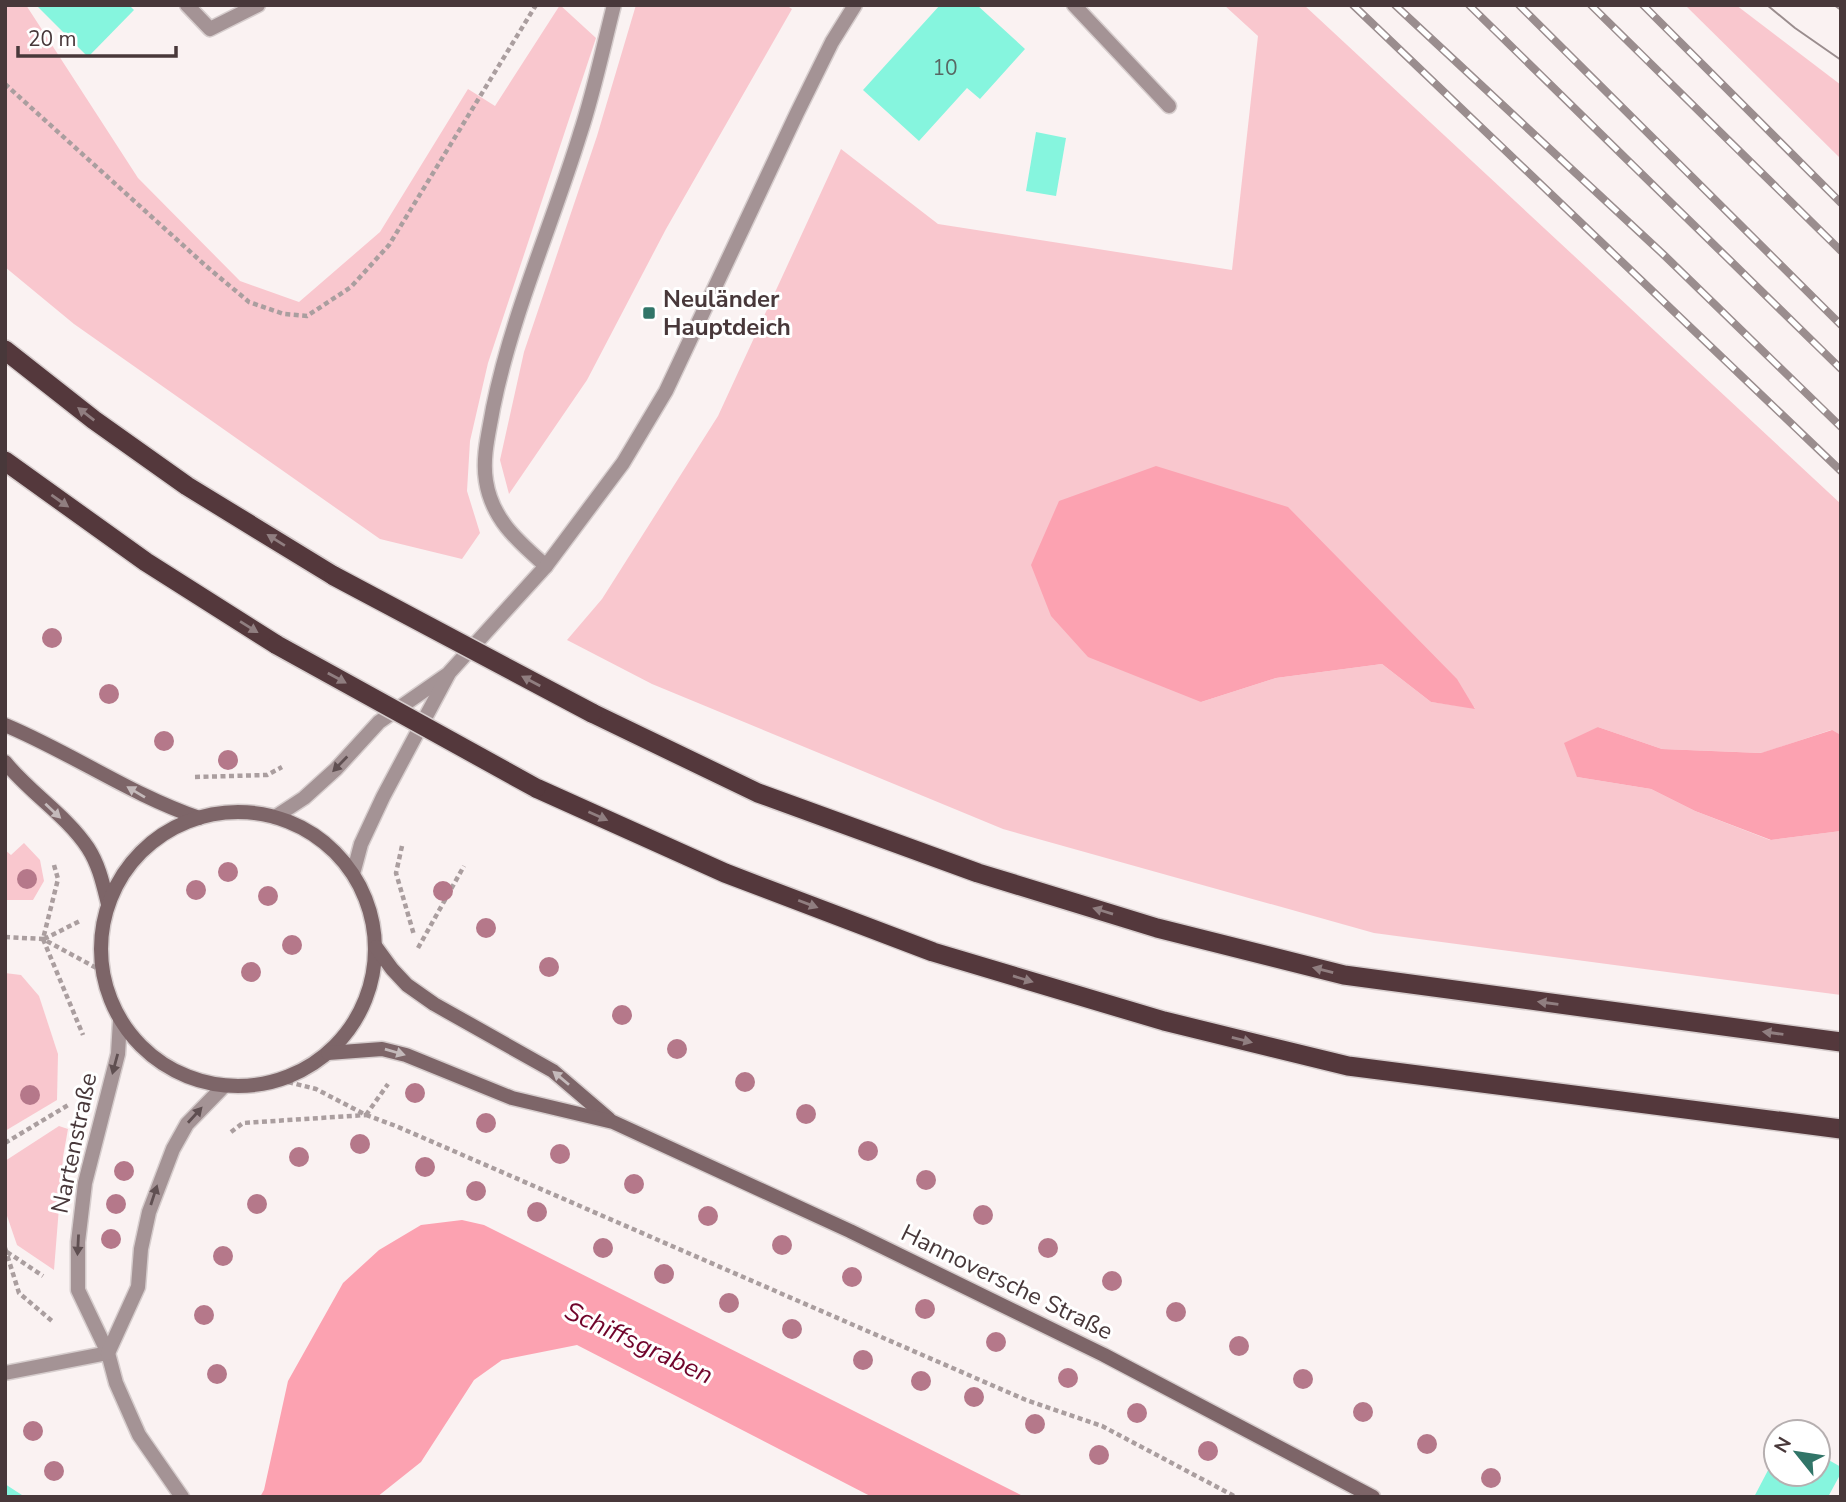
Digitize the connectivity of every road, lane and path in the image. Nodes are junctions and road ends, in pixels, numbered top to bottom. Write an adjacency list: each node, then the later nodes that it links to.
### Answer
1 (187, 5): 2 (street)
2 (258, 5)
3 (536, 5): 7 (path)
4 (614, 5): 11 (street)
5 (855, 5): 11 (street)
6 (1074, 5): 8 (street)
7 (5, 84)
8 (1169, 106)
9 (5, 350): 32 (highway, one-way to 9, bridge)
10 (5, 461): 40 (highway, one-way to 40, bridge)
11 (546, 566): 12 (street)
12 (448, 674): 17 (street, one-way to 17); 22 (street)
13 (5, 725): 18 (main road, one-way to 13)
14 (5, 762): 23 (main road, one-way to 23)
15 (288, 764): 16 (path)
16 (190, 778)
17 (275, 817): 18 (main road); 22 (main road)
18 (199, 818): 23 (main road)
19 (404, 836): 27 (path)
20 (51, 853): 25 (path)
21 (464, 866): 27 (path)
22 (353, 874): 26 (main road)
23 (108, 904): 29 (main road)
24 (5, 937): 25 (path)
25 (43, 939): 29 (path); 31 (path)
26 (376, 947): 33 (main road); 39 (main road, Hannoversche Straße, one-way to 26)
27 (417, 948): 28 (path)
28 (425, 956)
29 (103, 971): 30 (main road)
30 (120, 1021): 36 (main road); 37 (street, Nartenstraße, one-way to 37)
31 (85, 1040)
32 (1841, 1042)
33 (328, 1053): 34 (main road); 39 (main road, Hannoversche Straße, one-way to 39)
34 (281, 1080): 36 (main road); 38 (path)
35 (389, 1083): 38 (path)
36 (224, 1086): 43 (street, one-way to 36)
37 (103, 1105): 42 (path); 43 (street, Nartenstraße, one-way to 43)
38 (366, 1115): 41 (path); 46 (path)
39 (613, 1122): 47 (main road, Hannoversche Straße)
40 (1841, 1129)
41 (221, 1140)
42 (5, 1143)
43 (108, 1353): 44 (street); 45 (street, Nartenstraße)
44 (5, 1373)
45 (182, 1497)
46 (1236, 1497)
47 (1373, 1497)

